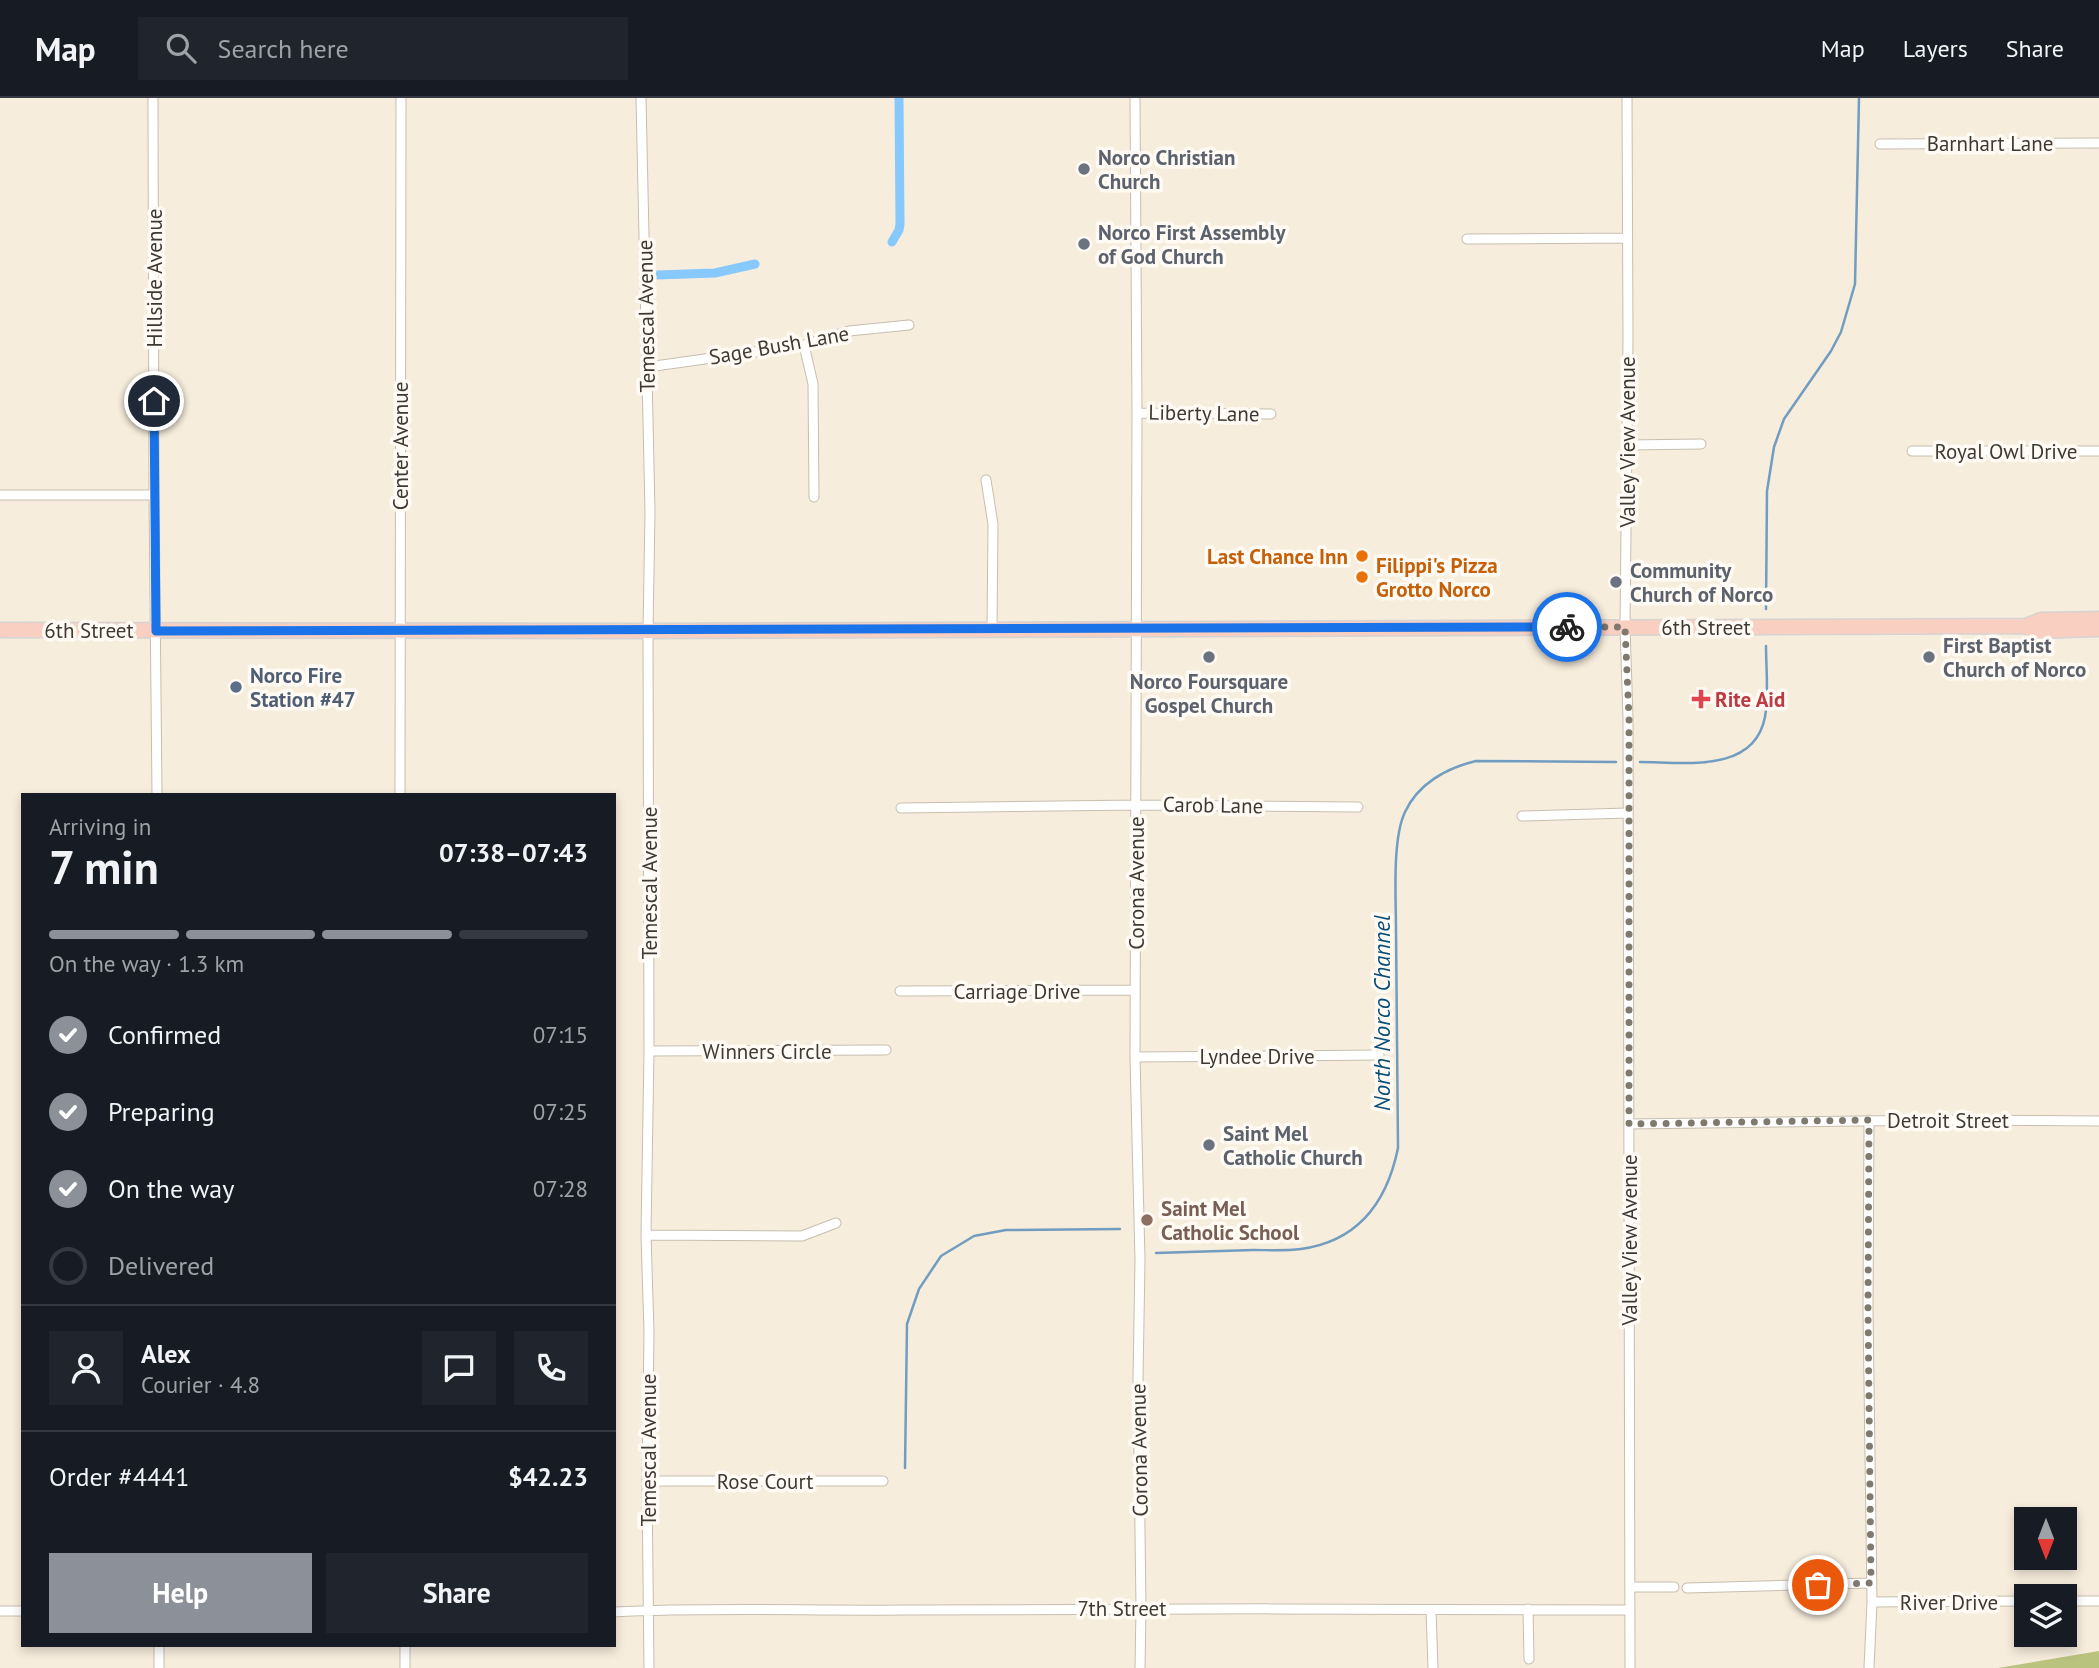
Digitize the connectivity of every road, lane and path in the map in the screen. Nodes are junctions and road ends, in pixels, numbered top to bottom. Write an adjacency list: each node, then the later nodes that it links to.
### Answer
1 (153, 98): 21 (street, Hillside Avenue)
2 (401, 98): 28 (street, Center Avenue)
3 (641, 98): 12 (street, Temescal Avenue)
4 (1135, 98): 13 (street, Corona Avenue)
5 (1627, 98): 8 (street, Valley View Avenue)
6 (2099, 143): 7 (street, Barnhart Lane)
7 (1880, 144)
8 (1627, 238): 9 (street); 16 (street, Valley View Avenue)
9 (1467, 239)
10 (909, 325): 11 (street, Sage Bush Lane)
11 (804, 345): 12 (street, Sage Bush Lane); 22 (street)
12 (648, 367): 32 (street, Temescal Avenue)
13 (1137, 413): 14 (street, Liberty Lane); 27 (street, Corona Avenue)
14 (1270, 414)
15 (1701, 444): 16 (street)
16 (1627, 445): 25 (street, Valley View Avenue)
17 (1912, 451): 18 (street, Royal Owl Drive)
18 (2099, 451)
19 (986, 480): 26 (street)
20 (0, 495): 21 (street)
21 (154, 495): 31 (street, Hillside Avenue)
22 (814, 497)
23 (2099, 618): 24 (main road, 6th Street)
24 (2026, 626): 25 (main road, 6th Street); 29 (main road, 6th Street)
25 (1625, 627): 27 (main road, 6th Street); 38 (street, Valley View Avenue)
26 (992, 628): 27 (main road, 6th Street); 32 (main road, 6th Street)
27 (1136, 628): 35 (street, Corona Avenue)
28 (400, 629): 31 (main road, 6th Street); 32 (main road, 6th Street); 34 (street, Center Avenue)
29 (2099, 629)
30 (0, 630): 31 (main road, 6th Street)
31 (156, 631): 33 (street, Hillside Avenue)
32 (648, 631): 43 (street, Temescal Avenue)
33 (157, 793)
34 (400, 793)
35 (1136, 804): 36 (street, Carob Lane); 37 (street, Carob Lane); 40 (street, Corona Avenue)
36 (1358, 807)
37 (901, 808)
38 (1628, 813): 39 (street); 48 (street, Valley View Avenue)
39 (1522, 816)
40 (1135, 990): 41 (street, Carriage Drive); 45 (street, Corona Avenue)
41 (900, 991)
42 (886, 1050): 43 (street, Winners Circle)
43 (649, 1051): 50 (street, Temescal Avenue)
44 (1379, 1055): 45 (street, Lyndee Drive)
45 (1135, 1057): 61 (street, Corona Avenue)
46 (1869, 1120): 47 (street, Detroit Street); 48 (street, Detroit Street); 53 (street)
47 (2099, 1121)
48 (1629, 1124): 54 (street, Valley View Avenue)
49 (836, 1223): 50 (street)
50 (646, 1235): 51 (street, Temescal Avenue)
51 (647, 1481): 52 (street, Rose Court); 67 (street, Temescal Avenue)
52 (883, 1481)
53 (1871, 1583): 56 (street); 60 (street)
54 (1630, 1587): 55 (street); 63 (street, Valley View Avenue)
55 (1674, 1587)
56 (1687, 1588)
57 (2014, 1601): 60 (street, River Drive)
58 (2077, 1601): 59 (street)
59 (2099, 1601)
60 (1872, 1602): 78 (street)
61 (1141, 1608): 64 (street, 7th Street); 67 (street, 7th Street); 75 (street, Corona Avenue)
62 (1528, 1609): 63 (street, 7th Street); 64 (street, 7th Street); 71 (street)
63 (1630, 1609): 77 (street, Valley View Avenue)
64 (1431, 1610): 76 (street)
65 (0, 1611): 66 (street)
66 (21, 1611)
67 (649, 1611): 68 (street, 7th Street); 74 (street, Temescal Avenue)
68 (616, 1612)
69 (159, 1647): 72 (street)
70 (405, 1647): 73 (street)
71 (1529, 1659)
72 (159, 1668)
73 (405, 1668)
74 (649, 1668)
75 (1140, 1668)
76 (1433, 1668)
77 (1630, 1668)
78 (1869, 1668)

